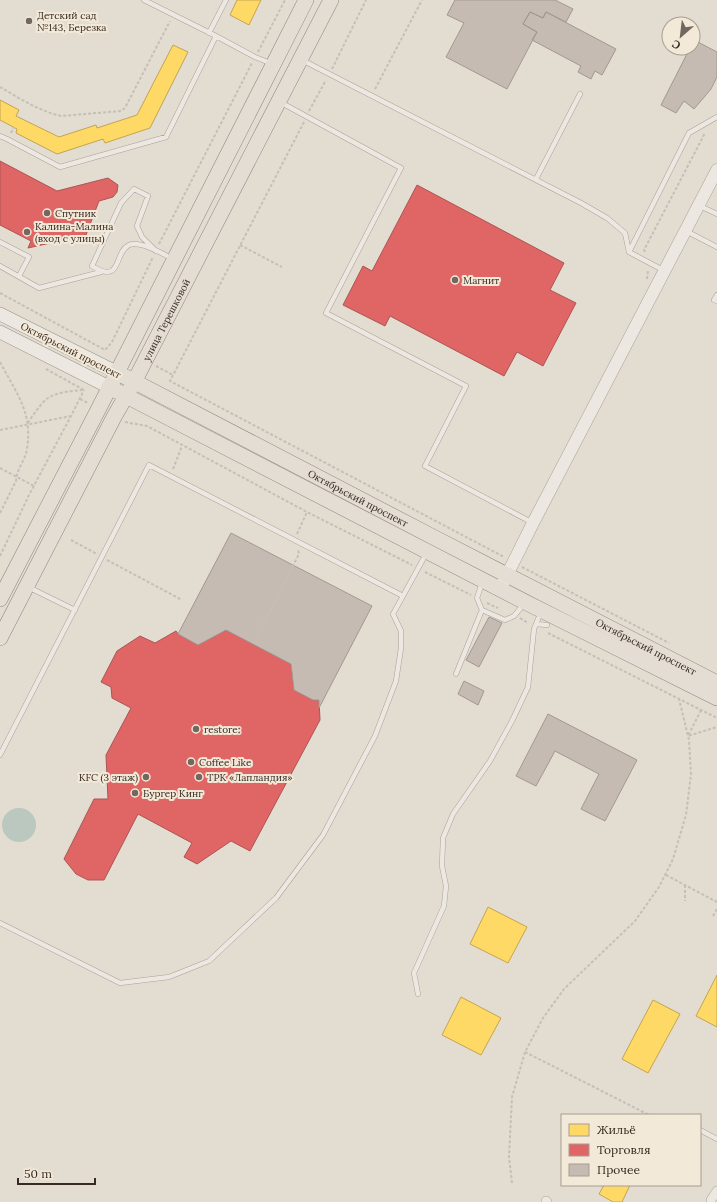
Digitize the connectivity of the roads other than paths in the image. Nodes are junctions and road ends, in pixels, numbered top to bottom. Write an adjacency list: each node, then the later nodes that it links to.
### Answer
1 (144, 0): 5 (lane)
2 (226, 0): 5 (lane)
3 (306, 0): 8 (main road, улица Терешковой)
4 (331, 0): 7 (main road, улица Терешковой)
5 (209, 33): 6 (lane)
6 (216, 36): 8 (lane); 12 (lane)
7 (300, 59): 10 (main road, улица Терешковой); 14 (lane)
8 (273, 64): 22 (main road, улица Терешковой)
9 (580, 94): 14 (lane)
10 (278, 102): 32 (main road, улица Терешковой); 35 (lane)
11 (717, 116): 21 (lane)
12 (0, 136)
13 (717, 170): 15 (street)
14 (536, 179): 21 (lane)
15 (698, 205): 16 (lane); 17 (street)
16 (717, 214)
17 (686, 231): 19 (lane); 24 (street)
18 (0, 242): 26 (lane)
19 (717, 247)
20 (156, 251): 22 (lane); 25 (lane); 25 (lane)
21 (629, 252): 24 (lane)
22 (174, 260): 31 (main road, улица Терешковой)
23 (0, 266): 26 (lane)
24 (664, 271): 35 (street)
25 (101, 272): 26 (lane)
26 (19, 276)
27 (717, 295): 28 (lane)
28 (717, 302)
29 (0, 314): 31 (main road, Октябрьский проспект)
30 (0, 332): 33 (main road, Октябрьский проспект)
31 (116, 372): 32 (main road, Октябрьский проспект); 33 (main road, улица Терешковой)
32 (134, 382): 34 (main road, улица Терешковой); 36 (main road, Октябрьский проспект)
33 (109, 387): 34 (main road, Октябрьский проспект); 43 (main road, улица Терешковой)
34 (126, 396): 37 (main road, Октябрьский проспект); 40 (main road, улица Терешковой)
35 (533, 523): 38 (street)
36 (435, 538): 37 (lane); 38 (main road, Октябрьский проспект)
37 (428, 551): 39 (main road, Октябрьский проспект); 42 (lane)
38 (510, 568): 41 (street); 52 (main road, Октябрьский проспект)
39 (483, 580): 41 (main road, Октябрьский проспект); 46 (lane)
40 (26, 586): 45 (lane); 50 (main road, улица Терешковой)
41 (500, 589): 44 (main road, Октябрьский проспект)
42 (403, 596): 45 (lane); 55 (lane)
43 (0, 599)
44 (525, 602): 46 (lane); 47 (main road, Октябрьский проспект)
45 (75, 610): 54 (lane)
46 (482, 610): 51 (lane)
47 (541, 610): 48 (lane); 53 (main road, Октябрьский проспект)
48 (536, 624): 49 (lane); 56 (lane)
49 (547, 625)
50 (0, 638)
51 (456, 674)
52 (717, 683)
53 (717, 698)
54 (0, 755)
55 (0, 923)
56 (418, 994)
57 (701, 1131): 58 (lane)
58 (717, 1139)
59 (717, 1191): 60 (street)
60 (711, 1201)

